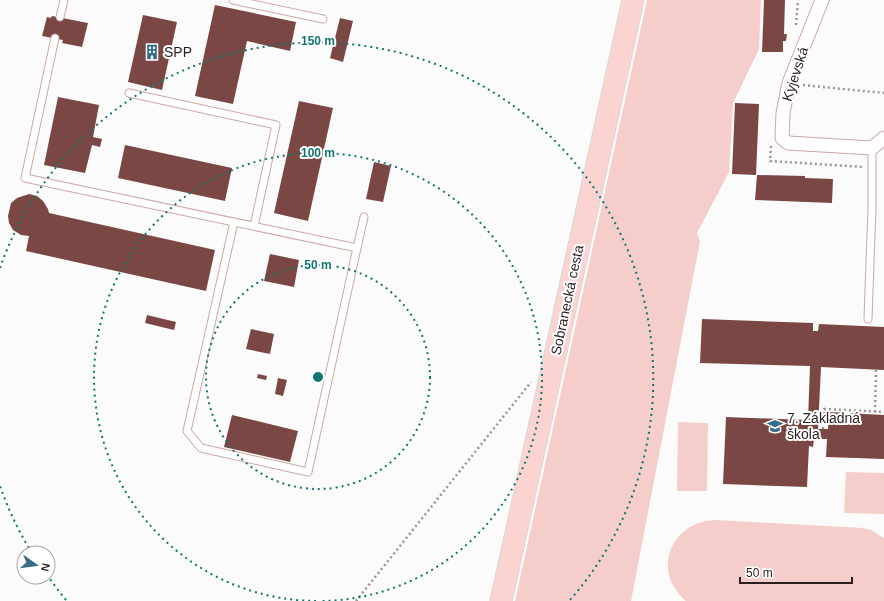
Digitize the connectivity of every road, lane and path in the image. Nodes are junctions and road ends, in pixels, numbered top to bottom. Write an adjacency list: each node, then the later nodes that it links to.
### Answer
1 (64, 0): 6 (lane)
2 (233, 0): 7 (lane)
3 (633, 0): 28 (main road, Sobranecká cesta)
4 (798, 0): 8 (path)
5 (822, 0): 10 (street, Kyjevská)
6 (60, 17)
7 (323, 19)
8 (796, 30)
9 (55, 38): 18 (lane)
10 (789, 83): 12 (path); 15 (street, Kyjevská)
11 (129, 93): 19 (lane)
12 (884, 93)
13 (884, 138): 15 (street)
14 (771, 139): 16 (path)
15 (872, 148): 16 (lane)
16 (871, 167): 21 (lane)
17 (364, 218): 20 (lane)
18 (234, 222): 19 (lane); 20 (lane)
19 (254, 226): 20 (lane)
20 (357, 248)
21 (868, 319)
22 (876, 369): 24 (path)
23 (531, 381): 27 (path)
24 (875, 412): 25 (path); 26 (path)
25 (884, 412)
26 (823, 429)
27 (356, 601)
28 (501, 601)

